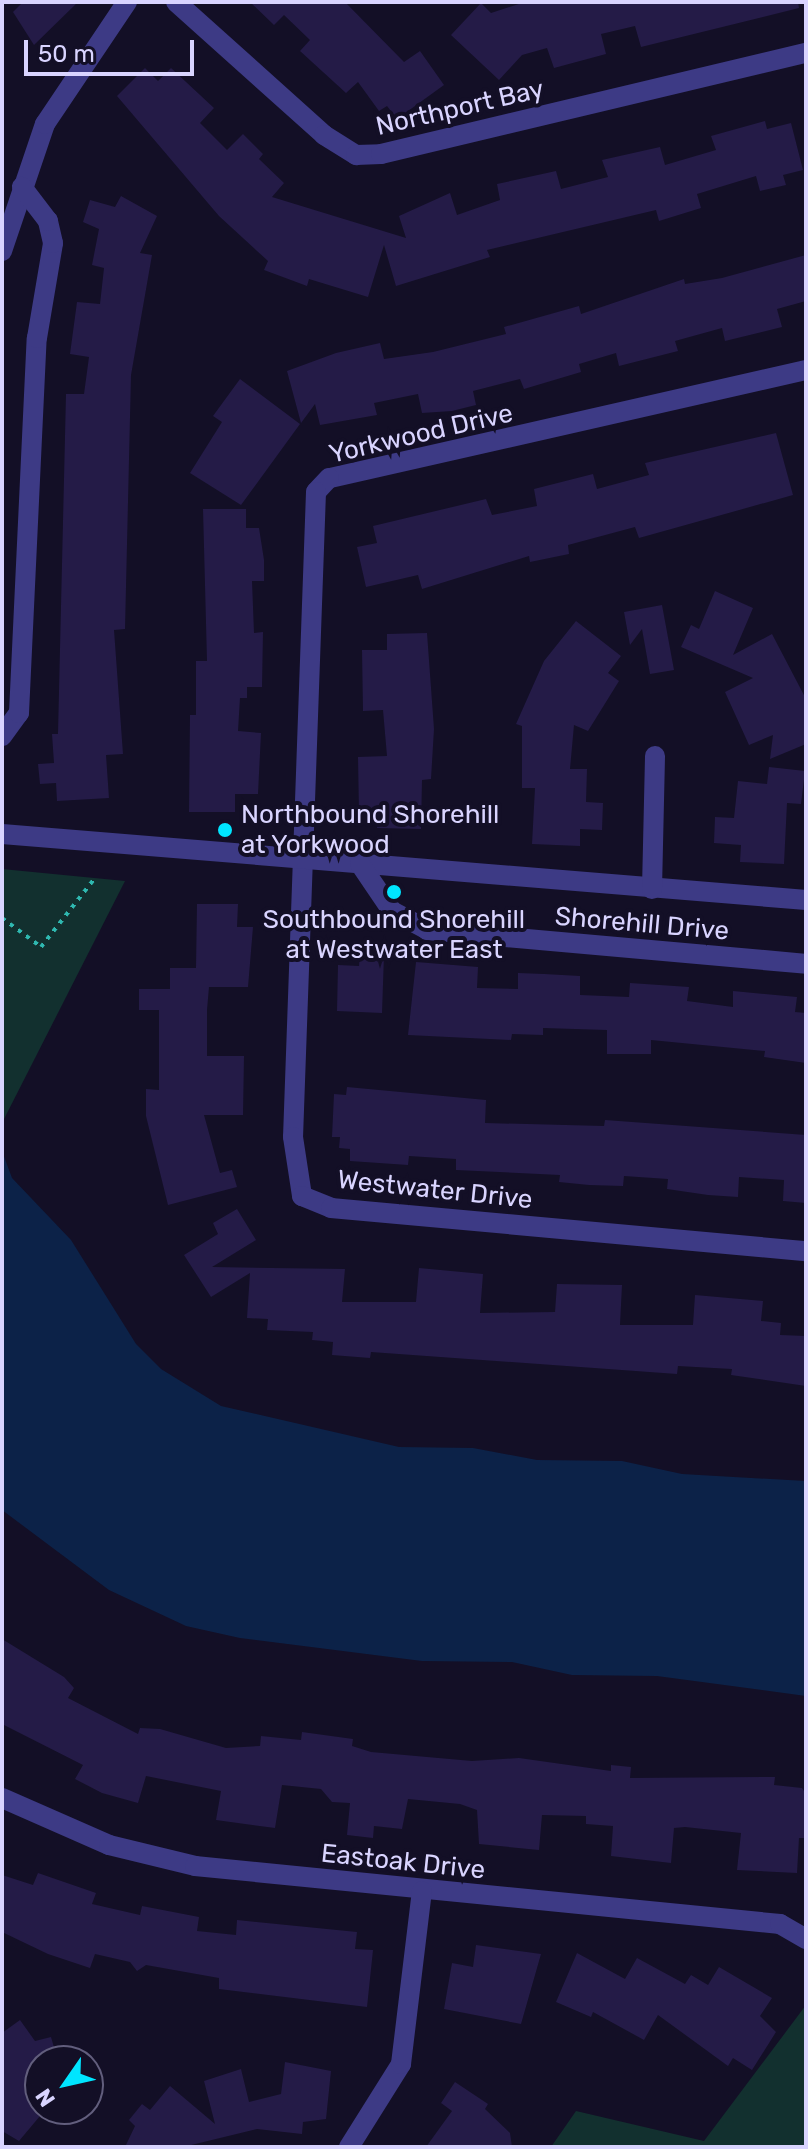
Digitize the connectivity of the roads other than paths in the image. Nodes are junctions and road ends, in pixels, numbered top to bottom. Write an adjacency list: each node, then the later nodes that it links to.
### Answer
1 (127, 2): 4 (street)
2 (176, 2): 3 (street, Northport Bay)
3 (806, 53)
4 (22, 187): 5 (street); 8 (street)
5 (6, 218): 6 (street)
6 (2, 251)
7 (806, 370): 11 (street, Yorkwood Drive)
8 (2, 736)
9 (655, 756): 13 (street)
10 (2, 834): 11 (street, Shorehill Drive)
11 (306, 859): 12 (street, Shorehill Drive); 16 (street, Westwater Drive)
12 (360, 864): 13 (street, Shorehill Drive); 15 (street, Shorehill Drive)
13 (652, 889): 14 (street, Shorehill Drive)
14 (806, 900)
15 (806, 964)
16 (806, 1251)
17 (2, 1798): 18 (street, Eastoak Drive)
18 (422, 1891): 19 (street, Eastoak Drive); 20 (street)
19 (806, 1939)
20 (349, 2147)

